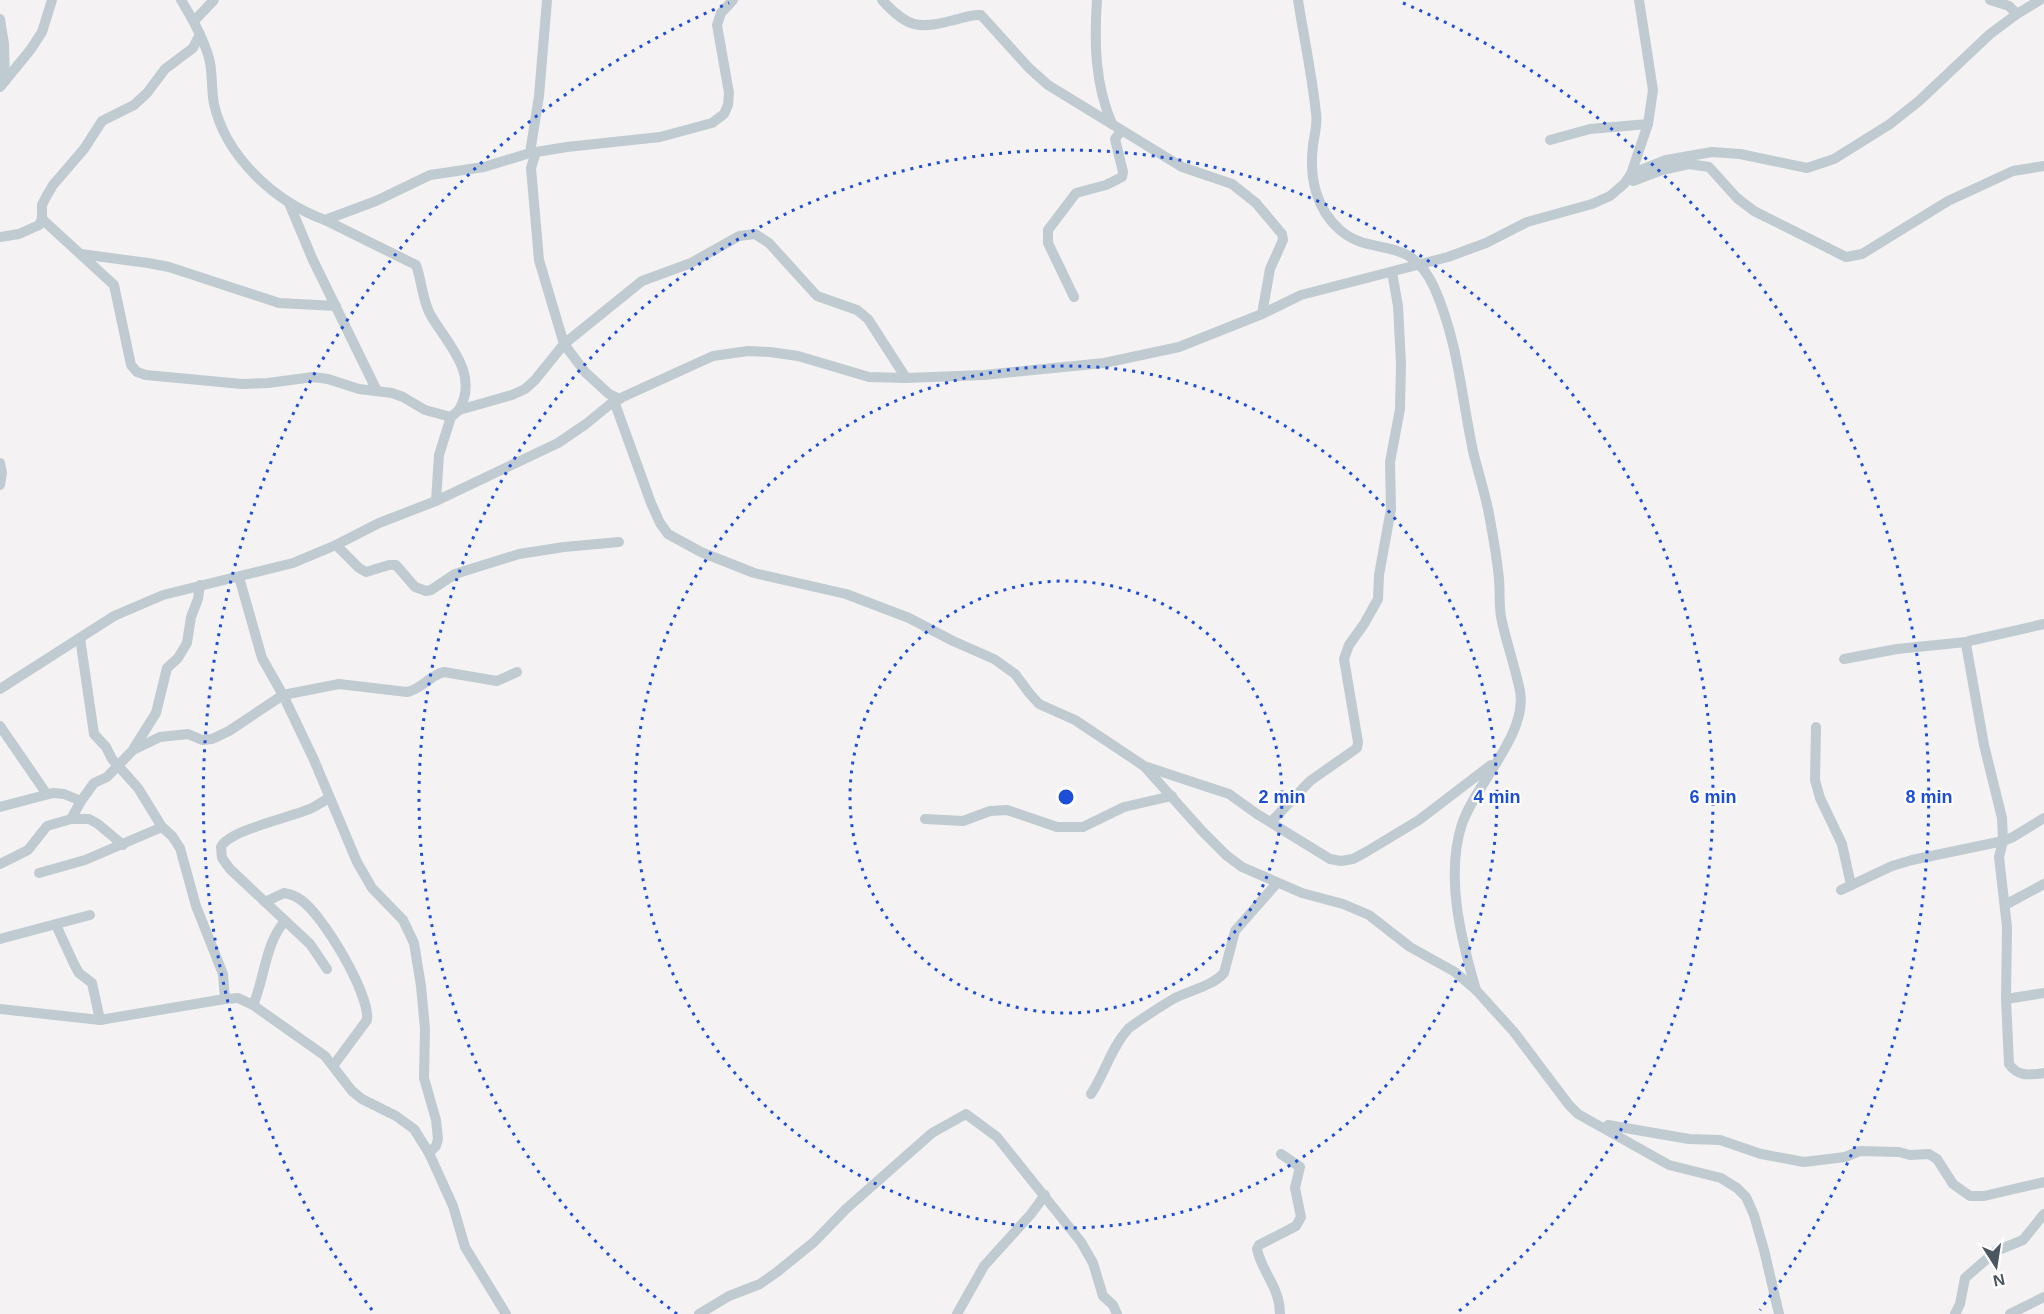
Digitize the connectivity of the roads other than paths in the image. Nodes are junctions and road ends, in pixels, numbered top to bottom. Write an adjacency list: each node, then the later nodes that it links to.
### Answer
1 (52, 0): 16 (street)
2 (181, 0): 14 (street)
3 (214, 0): 14 (street)
4 (547, 0): 20 (street)
5 (733, 0): 20 (street)
6 (882, 0): 18 (street)
7 (1097, 0): 18 (street)
8 (1298, 0): 28 (street)
9 (1639, 0): 17 (street)
10 (1990, 0): 12 (street)
11 (2040, 0): 12 (street)
12 (2017, 14): 22 (street)
13 (0, 18): 16 (street)
14 (194, 21): 15 (street)
15 (200, 34): 23 (street); 24 (street)
16 (3, 84)
17 (1648, 124): 19 (street); 22 (street)
18 (1117, 128): 30 (street); 32 (street)
19 (1550, 140)
20 (533, 153): 25 (street); 33 (street)
21 (2044, 166): 22 (street)
22 (1628, 179): 28 (street)
23 (289, 203): 25 (street); 31 (street)
24 (42, 219): 26 (street); 27 (street)
25 (325, 220): 37 (street)
26 (0, 237)
27 (81, 254): 31 (street); 35 (street)
28 (1420, 264): 29 (street); 55 (street)
29 (1392, 272): 32 (street); 66 (street)
30 (1074, 297)
31 (336, 306): 35 (street)
32 (1262, 314): 34 (street)
33 (564, 344): 34 (street); 36 (street); 37 (street)
34 (906, 378): 36 (street)
35 (377, 391): 37 (street)
36 (617, 400): 40 (street); 57 (street)
37 (455, 414): 40 (street)
38 (0, 463): 39 (street)
39 (0, 485)
40 (436, 501): 42 (street)
41 (619, 542): 42 (street)
42 (336, 545): 43 (street)
43 (239, 577): 44 (street); 51 (street)
44 (200, 585): 46 (street); 54 (street)
45 (2044, 624): 47 (street)
46 (80, 638): 50 (street); 56 (street)
47 (1966, 642): 48 (street); 68 (street)
48 (1844, 659)
49 (517, 672): 51 (street)
50 (0, 689)
51 (283, 695): 54 (street); 60 (street)
52 (0, 726): 58 (street)
53 (1816, 727): 68 (street)
54 (133, 750): 56 (street)
55 (1496, 761): 66 (street); 81 (street)
56 (117, 765): 61 (street); 67 (street)
57 (1144, 766): 59 (street); 66 (street)
58 (46, 793): 61 (street); 62 (street)
59 (1172, 796): 65 (street); 72 (street)
60 (329, 798): 74 (street); 92 (street)
61 (81, 801): 64 (street)
62 (0, 807)
63 (2044, 818): 68 (street)
64 (71, 819): 69 (street); 70 (street)
65 (926, 819)
66 (1271, 822)
67 (162, 827): 69 (street); 83 (street)
68 (2003, 841): 75 (street)
69 (123, 845): 71 (street)
70 (0, 864)
71 (39, 873)
72 (1277, 883): 81 (street); 90 (street)
73 (2044, 884): 75 (street)
74 (265, 902): 77 (street); 88 (street)
75 (2005, 905): 84 (street)
76 (90, 915): 78 (street)
77 (285, 921): 80 (street); 85 (street)
78 (56, 925): 79 (street); 87 (street)
79 (0, 939)
80 (327, 969)
81 (1476, 990): 91 (street)
82 (2044, 993): 84 (street)
83 (225, 999): 85 (street); 87 (street)
84 (2006, 999): 89 (street)
85 (253, 1005): 88 (street)
86 (0, 1009): 87 (street)
87 (100, 1020)
88 (333, 1066): 92 (street)
89 (2044, 1073)
90 (1091, 1094)
91 (1597, 1123): 94 (street); 103 (street)
92 (429, 1153): 98 (street)
93 (1281, 1154): 102 (street)
94 (2044, 1182)
95 (1045, 1195): 99 (street); 100 (street); 101 (street)
96 (2044, 1214): 104 (street)
97 (2044, 1297): 105 (street)
98 (506, 1314)
99 (699, 1314)
100 (957, 1314)
101 (1117, 1314)
102 (1280, 1314)
103 (1779, 1314)
104 (1955, 1314)
105 (2010, 1314)

